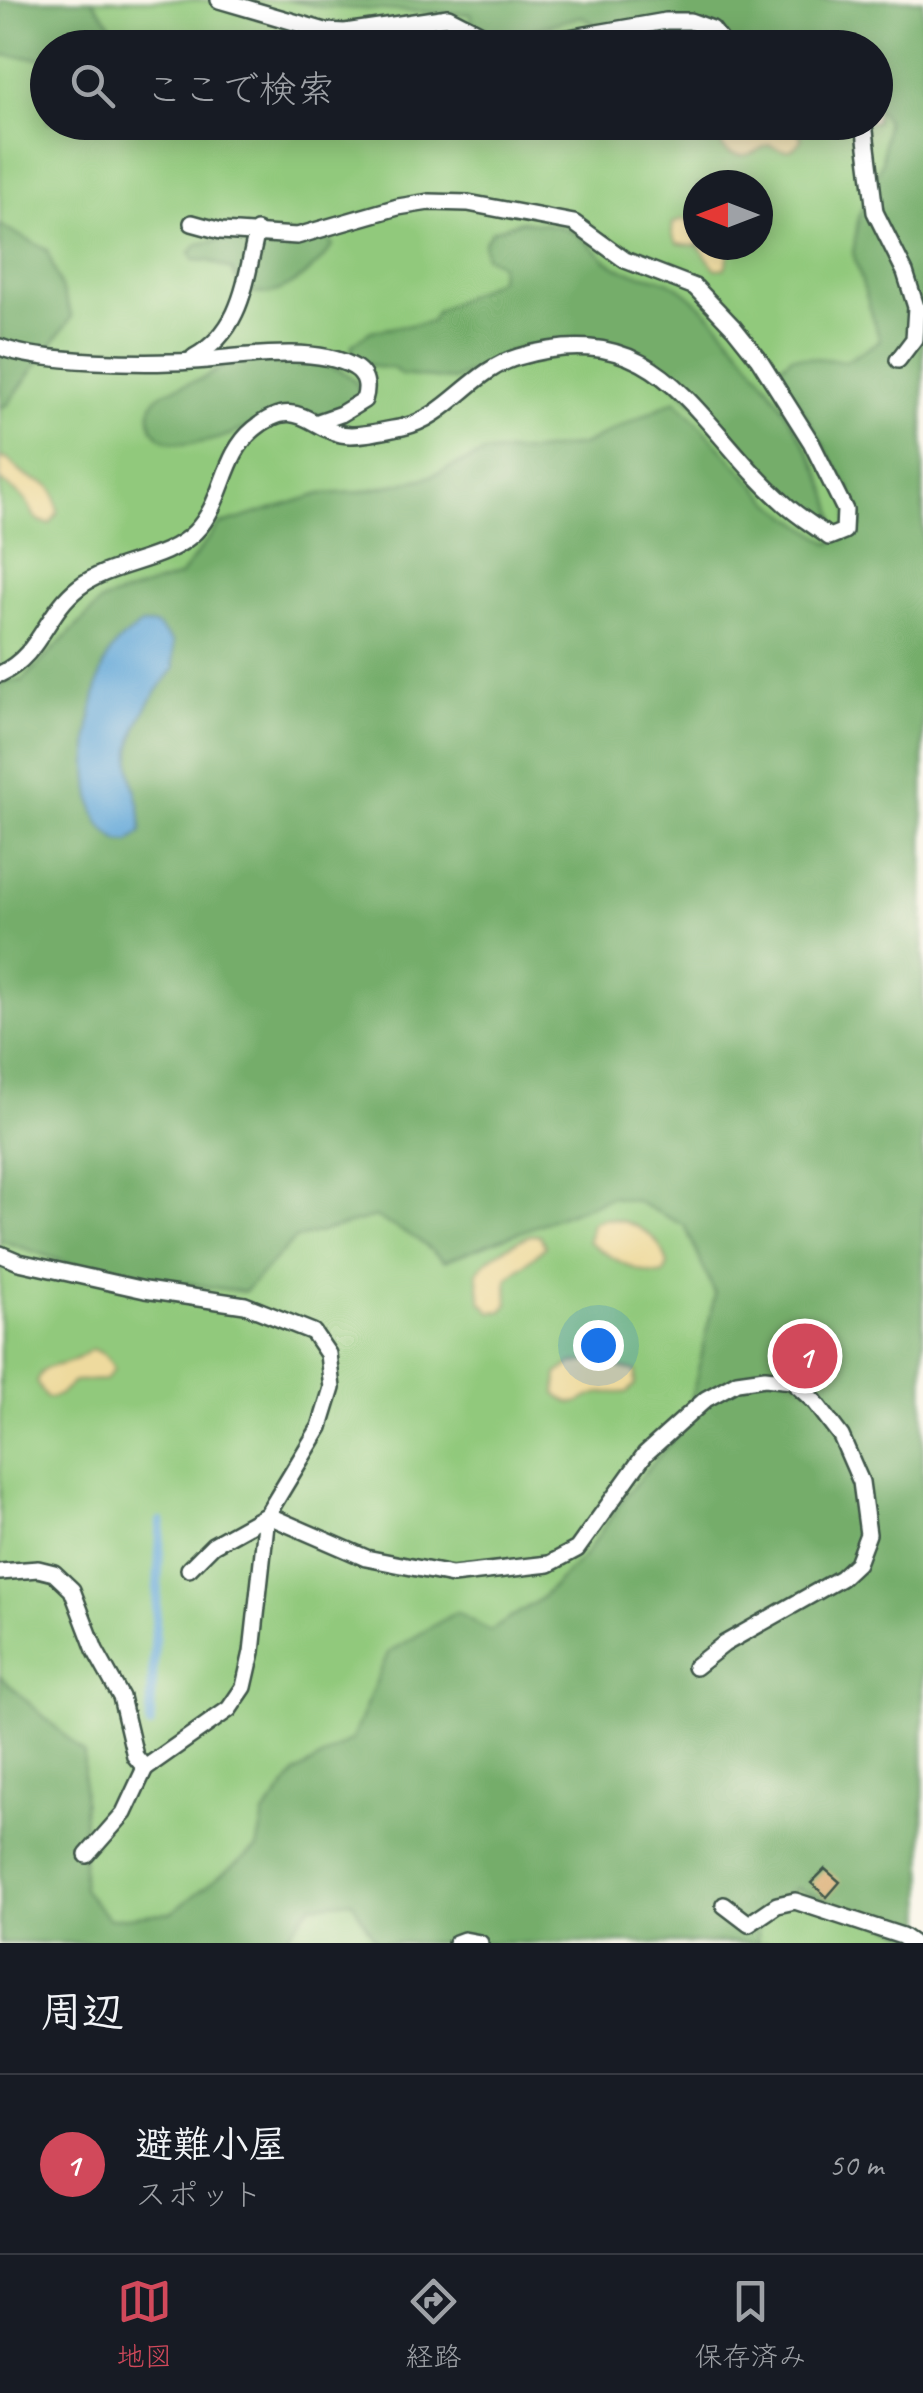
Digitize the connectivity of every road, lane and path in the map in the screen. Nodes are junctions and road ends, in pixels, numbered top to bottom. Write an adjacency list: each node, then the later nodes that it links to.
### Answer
1 (218, 0): 2 (lane)
2 (322, 30)
3 (359, 30): 4 (lane)
4 (473, 30)
5 (614, 30): 6 (lane)
6 (713, 30)
7 (866, 140): 11 (lane)
8 (192, 223): 9 (lane)
9 (257, 231): 12 (lane); 13 (lane)
10 (0, 347): 12 (lane)
11 (898, 360)
12 (186, 361): 13 (lane)
13 (318, 422): 14 (lane)
14 (0, 674)
15 (0, 1254): 16 (lane)
16 (268, 1515): 17 (lane); 19 (lane); 20 (lane)
17 (188, 1570)
18 (0, 1572): 20 (lane)
19 (695, 1667)
20 (145, 1768): 21 (lane)
21 (87, 1855)
22 (724, 1904): 25 (lane)
23 (456, 1943): 24 (lane)
24 (480, 1943)
25 (912, 1943)

